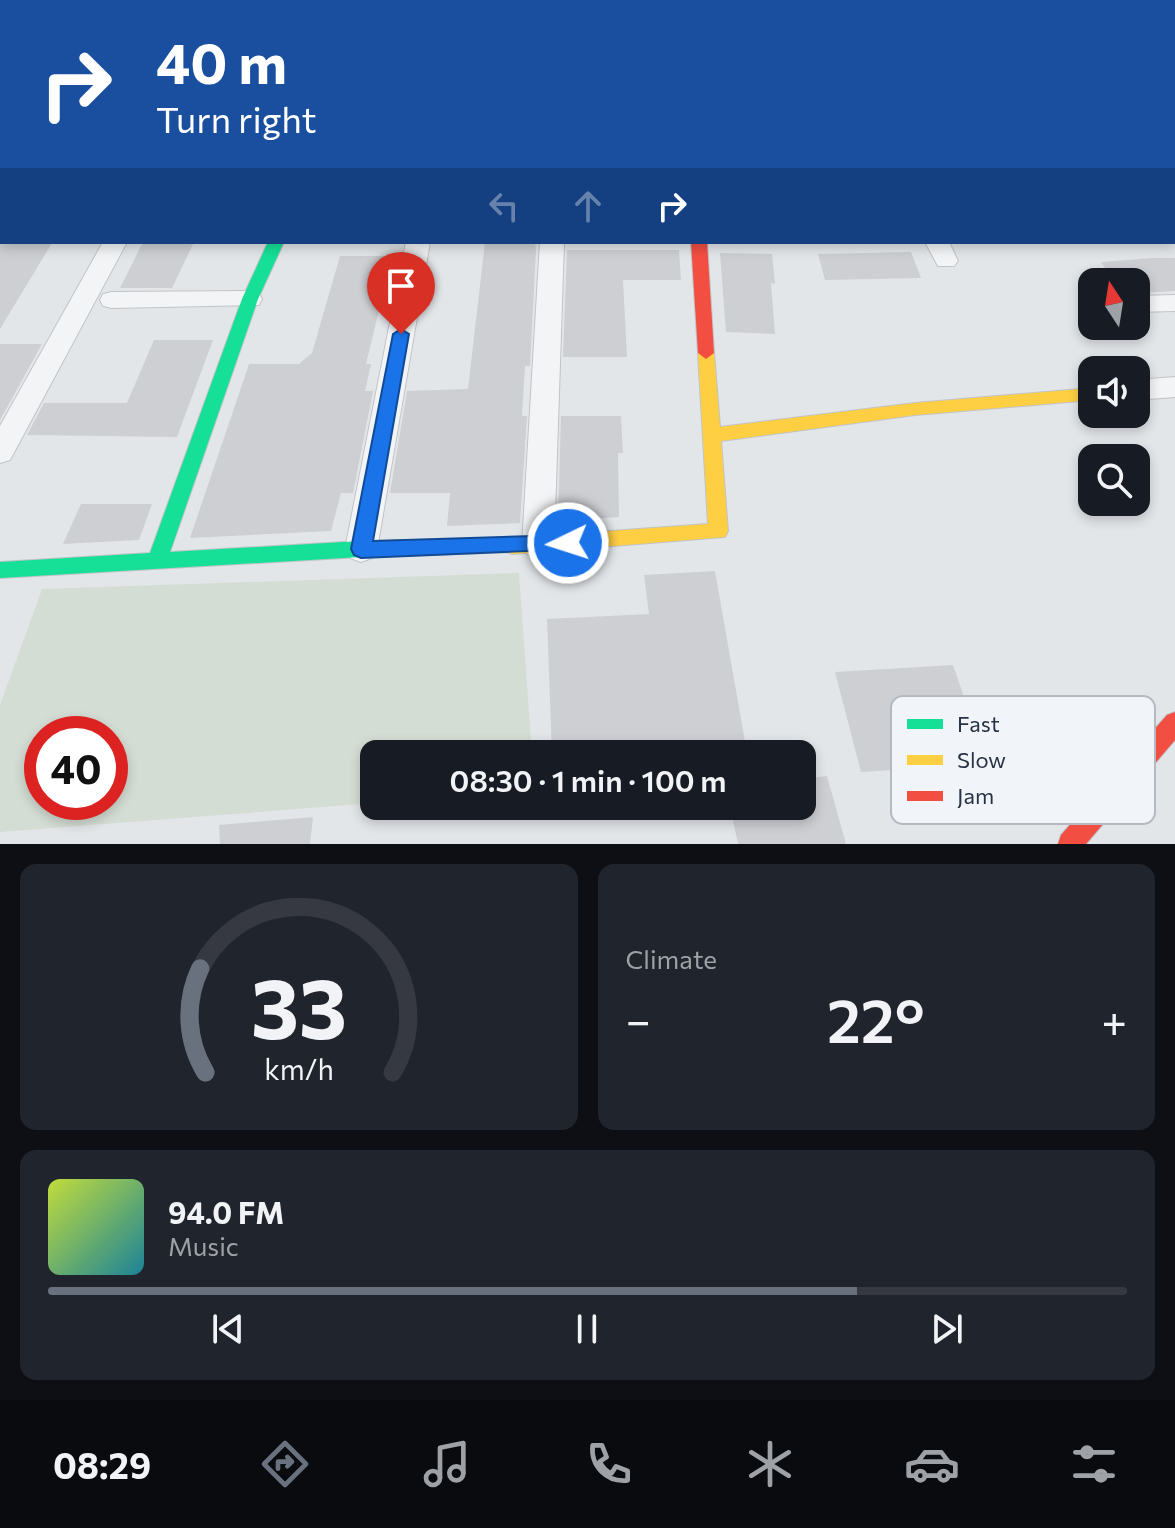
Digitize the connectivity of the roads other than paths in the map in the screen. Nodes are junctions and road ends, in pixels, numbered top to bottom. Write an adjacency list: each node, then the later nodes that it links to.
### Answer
1 (114, 244): 14 (street)
2 (275, 244): 6 (street)
3 (418, 244): 16 (street)
4 (552, 244): 15 (street)
5 (699, 244): 13 (street)
6 (250, 299): 7 (street); 17 (street)
7 (112, 300)
8 (1175, 303): 9 (street)
9 (1150, 304)
10 (1175, 387): 11 (street)
11 (1150, 389)
12 (1078, 395): 13 (street)
13 (712, 435): 15 (street)
14 (0, 452)
15 (538, 545): 16 (street)
16 (361, 549): 17 (street)
17 (157, 561): 18 (street)
18 (0, 570)
19 (1175, 723): 20 (street)
20 (1155, 746)
21 (1087, 824): 22 (street)
22 (1070, 844)

